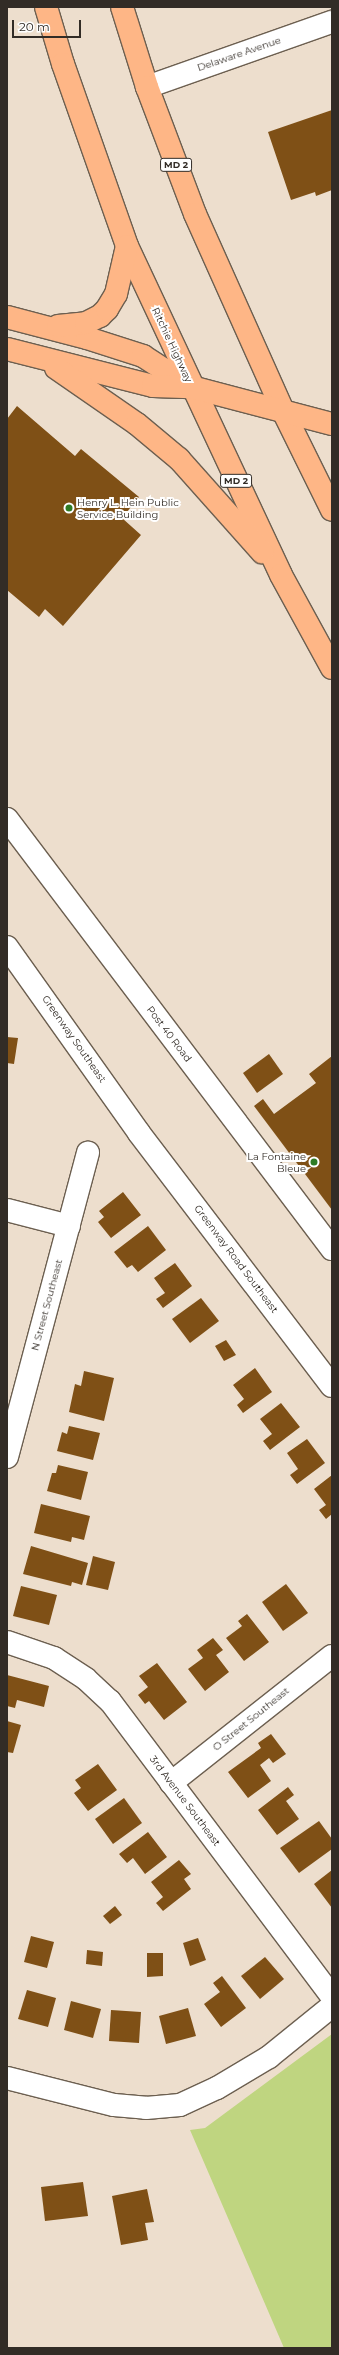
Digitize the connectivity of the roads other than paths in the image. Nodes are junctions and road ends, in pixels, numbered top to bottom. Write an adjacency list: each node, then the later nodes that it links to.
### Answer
1 (46, 7): 5 (main road, Ritchie Highway / MD 2)
2 (122, 7): 4 (main road, MD 2)
3 (332, 22): 4 (street, Delaware Avenue)
4 (147, 86): 11 (main road, MD 2)
5 (127, 246): 7 (main road); 10 (main road, Ritchie Highway / MD 2)
6 (7, 317): 7 (main road)
7 (35, 326): 10 (main road)
8 (7, 349): 9 (main road)
9 (46, 360): 10 (main road); 14 (main road)
10 (191, 387): 11 (main road); 14 (main road, Ritchie Highway / MD 2)
11 (283, 411): 12 (main road); 13 (main road, MD 2)
12 (332, 424)
13 (332, 510)
14 (281, 576): 15 (main road, Ritchie Highway / MD 2)
15 (332, 668)
16 (7, 819): 22 (street, Post 40 Road)
17 (7, 947): 18 (street, Greenway Southeast)
18 (139, 1133): 23 (street, Greenway Road Southeast)
19 (88, 1154): 21 (street, N Street Southeast)
20 (7, 1210): 21 (street)
21 (69, 1226): 24 (street, N Street Southeast)
22 (332, 1249)
23 (332, 1386)
24 (7, 1458)
25 (7, 1642): 27 (street, 3rd Avenue Southeast)
26 (332, 1656): 27 (street, O Street Southeast)
27 (171, 1783): 28 (street, 3rd Avenue Southeast)
28 (332, 1997)
29 (332, 2006): 30 (street)
30 (7, 2078)

